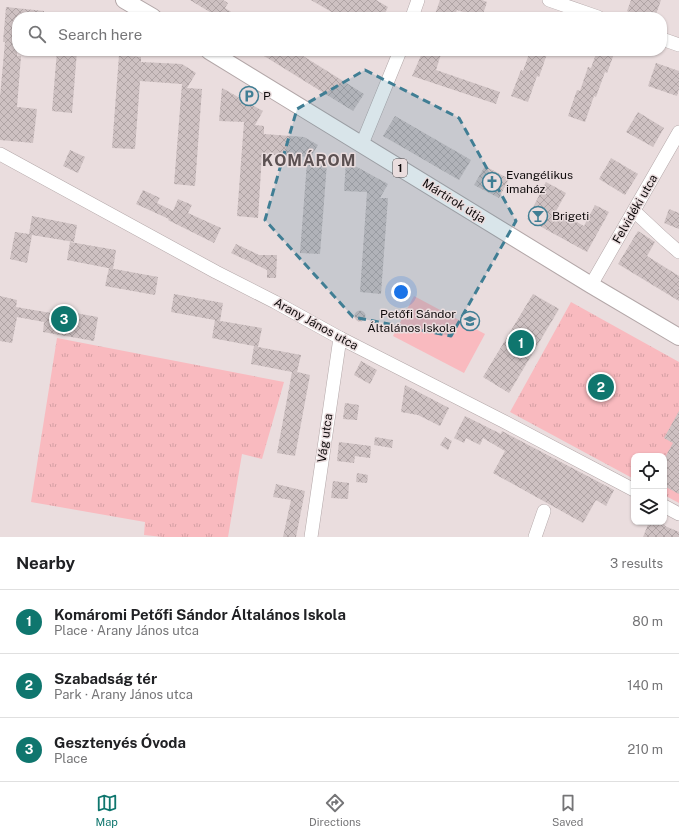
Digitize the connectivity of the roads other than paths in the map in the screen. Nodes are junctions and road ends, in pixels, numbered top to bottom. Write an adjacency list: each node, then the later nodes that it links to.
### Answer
1 (418, 0): 5 (street)
2 (549, 0): 6 (street)
3 (132, 2): 4 (main road)
4 (145, 12)
5 (414, 12)
6 (584, 12)
7 (667, 41): 8 (street)
8 (679, 45)
9 (216, 56): 12 (main road, Mártírok útja / 1)
10 (398, 56): 12 (street)
11 (679, 132): 14 (street, Felvidéki utca)
12 (362, 144): 16 (main road, Mártírok útja / 1)
13 (0, 154): 18 (street, Arany János utca)
14 (634, 211): 15 (street); 16 (street, Felvidéki utca)
15 (679, 252)
16 (591, 285): 17 (main road, Mártírok útja / 1)
17 (679, 337)
18 (340, 338): 19 (street, Arany János utca); 23 (street, Vág utca)
19 (632, 489)
20 (667, 508): 22 (street)
21 (544, 511): 24 (street)
22 (679, 514)
23 (311, 537)
24 (535, 537)

